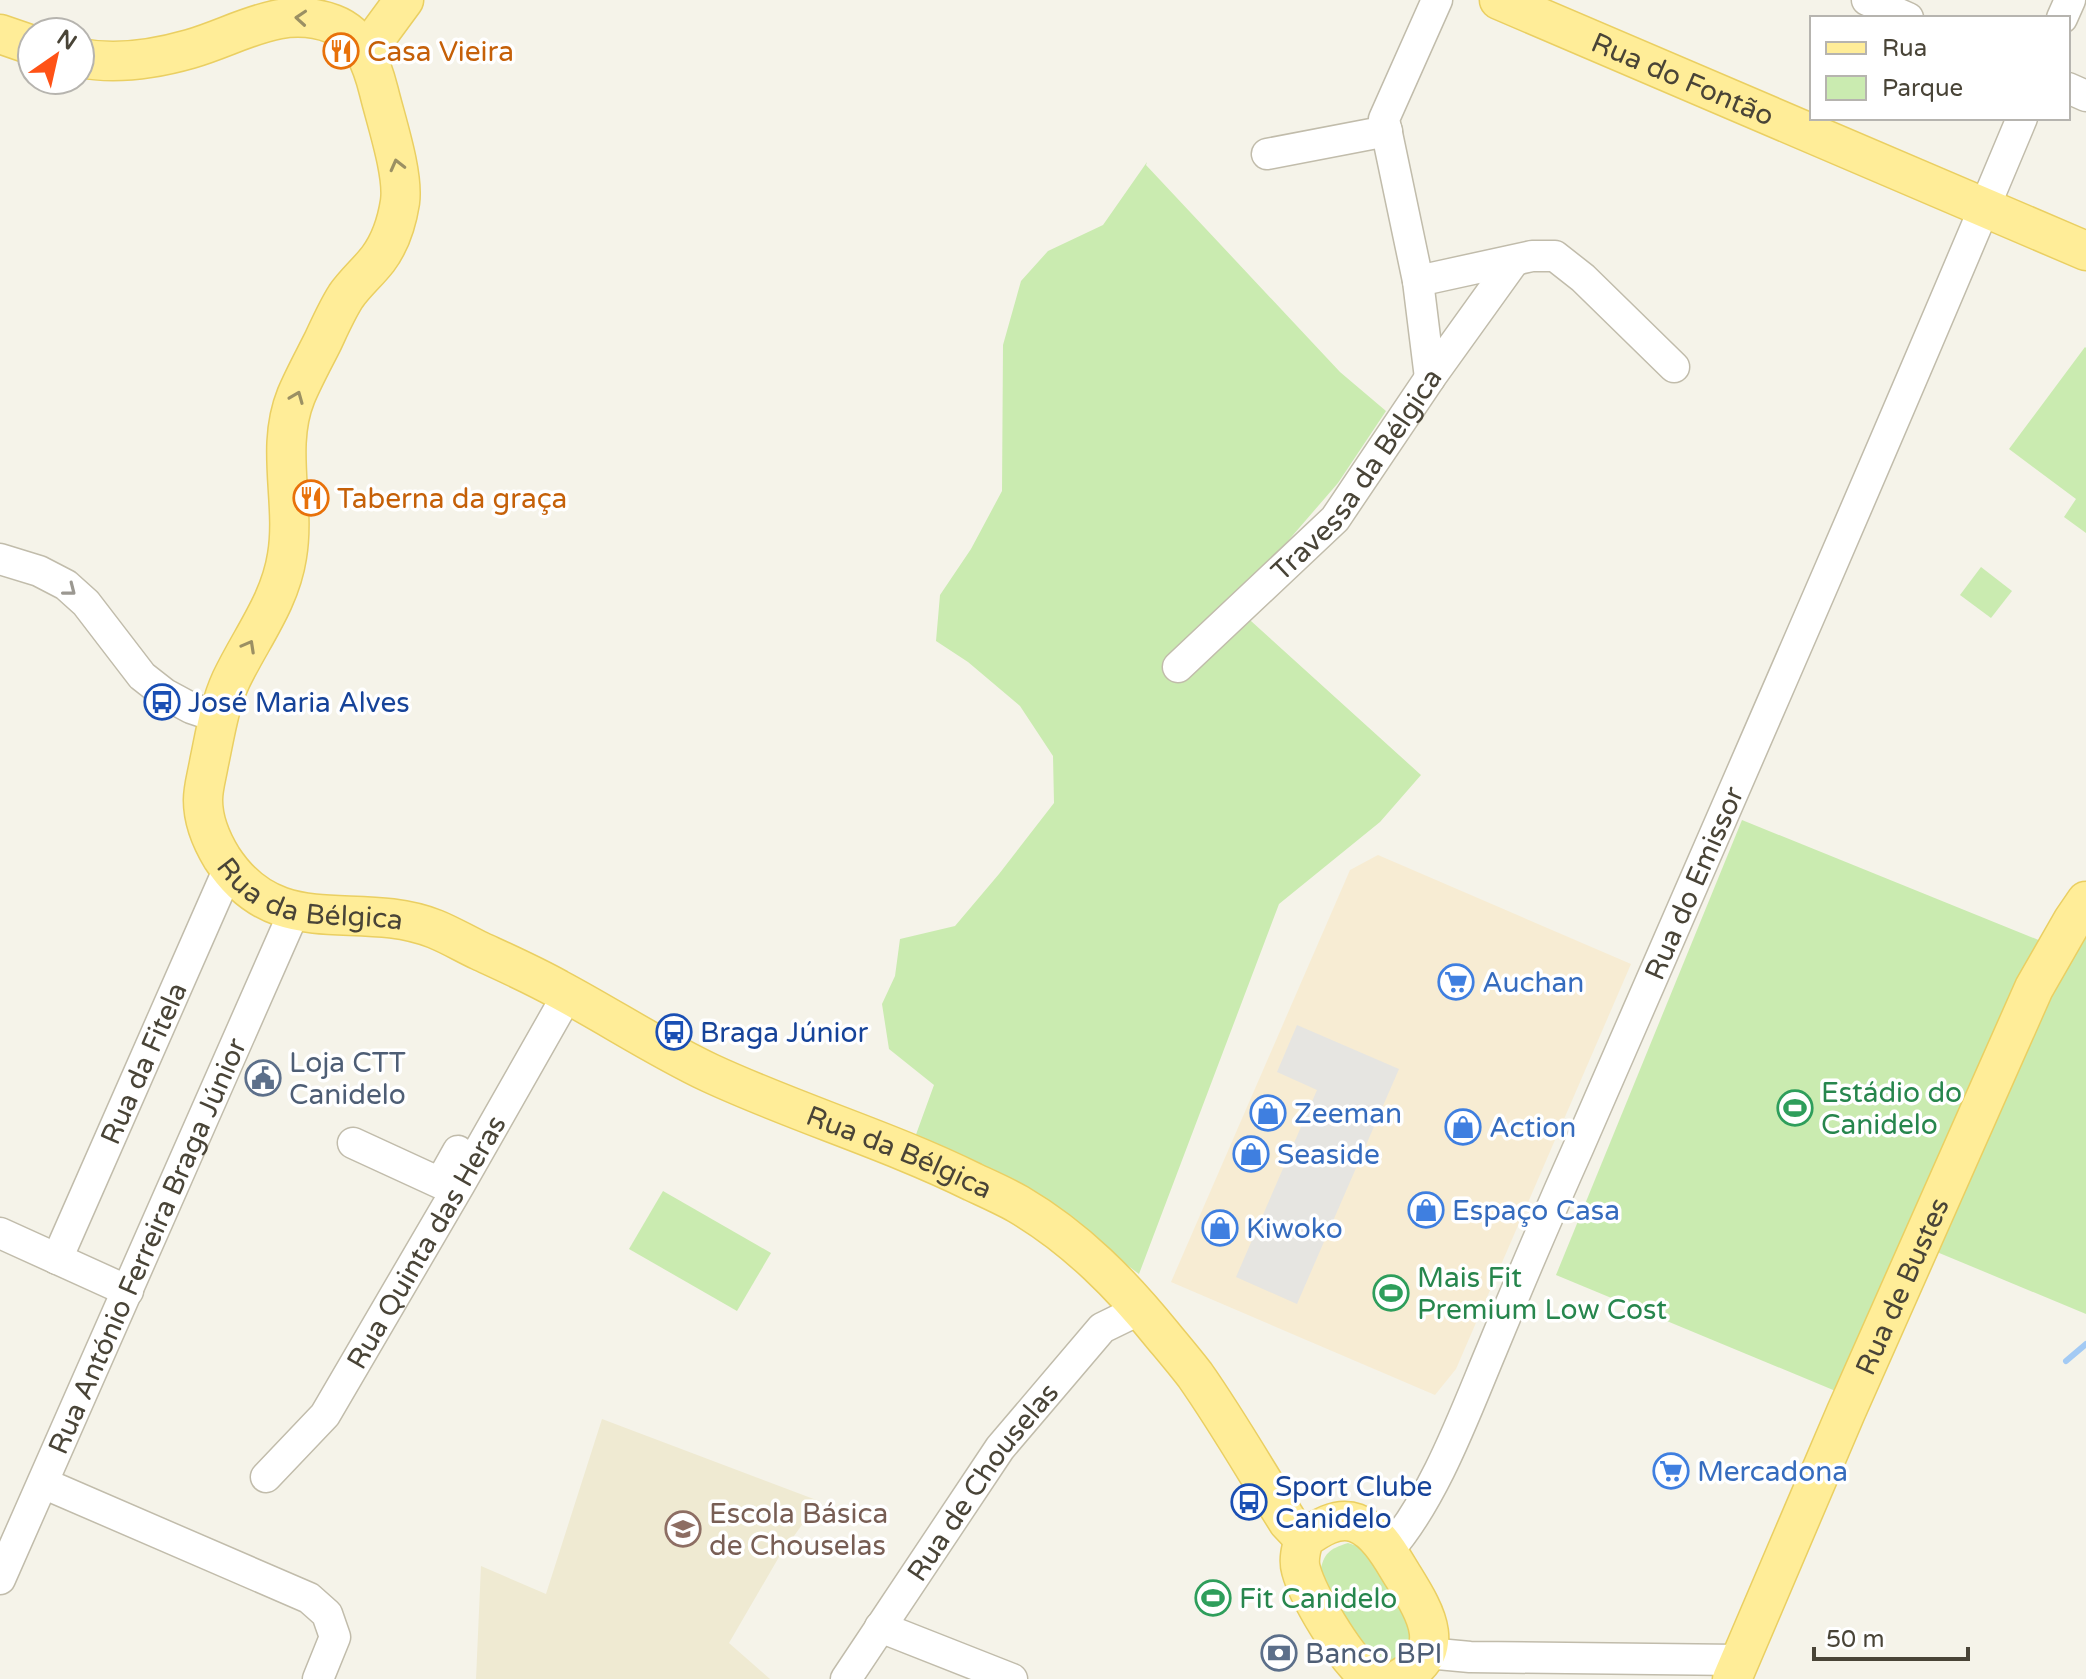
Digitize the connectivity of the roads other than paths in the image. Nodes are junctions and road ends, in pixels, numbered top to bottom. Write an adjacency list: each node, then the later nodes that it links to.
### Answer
1 (404, 0): 7 (main road)
2 (1437, 0): 10 (street)
3 (1499, 0): 5 (main road, Rua do Fontão)
4 (1867, 0): 6 (street)
5 (1552, 10): 12 (main road, Rua do Fontão)
6 (1903, 16)
7 (365, 53): 8 (main road, Rua da Bélgica, one-way to 8); 20 (main road, Rua da Bélgica, one-way to 7)
8 (96, 61)
9 (2021, 120): 12 (street, Rua do Emissor)
10 (1387, 131): 11 (street); 15 (street)
11 (1267, 154)
12 (1984, 208): 13 (main road, Rua do Fontão); 33 (street, Rua do Emissor)
13 (2086, 251)
14 (1514, 261): 15 (street); 16 (street); 17 (street, Travessa da Bélgica)
15 (1418, 281): 17 (street)
16 (1674, 367)
17 (1430, 378): 19 (street, Travessa da Bélgica)
18 (0, 559): 20 (street, one-way to 20)
19 (1178, 667)
20 (218, 717): 21 (main road, Rua da Bélgica)
21 (229, 868): 23 (main road, Rua da Bélgica); 27 (street, Rua da Fitela)
22 (2086, 901): 37 (main road, Rua de Bustes)
23 (294, 912): 24 (main road, Rua da Bélgica); 28 (street, Rua António Ferreira Braga Júnior)
24 (559, 989): 25 (street, Rua Quinta das Heras); 29 (main road, Rua da Bélgica); 30 (street, Rua Quinta das Heras)
25 (353, 1143)
26 (0, 1233): 27 (street)
27 (57, 1259): 28 (street)
28 (128, 1291): 31 (street, Rua António Ferreira Braga Júnior)
29 (1141, 1309): 32 (main road, Rua da Bélgica); 35 (street, Rua de Chouselas)
30 (266, 1477)
31 (43, 1483): 34 (street, Rua António Ferreira Braga Júnior); 38 (street)
32 (1304, 1539): 33 (main road); 41 (main road)
33 (1388, 1551): 36 (main road)
34 (0, 1579)
35 (880, 1627): 39 (street, Rua de Chouselas); 40 (street)
36 (1427, 1653): 37 (street); 42 (main road)
37 (1736, 1670)
38 (318, 1679)
39 (846, 1679)
40 (1012, 1679)
41 (1376, 1679)
42 (1399, 1679)

